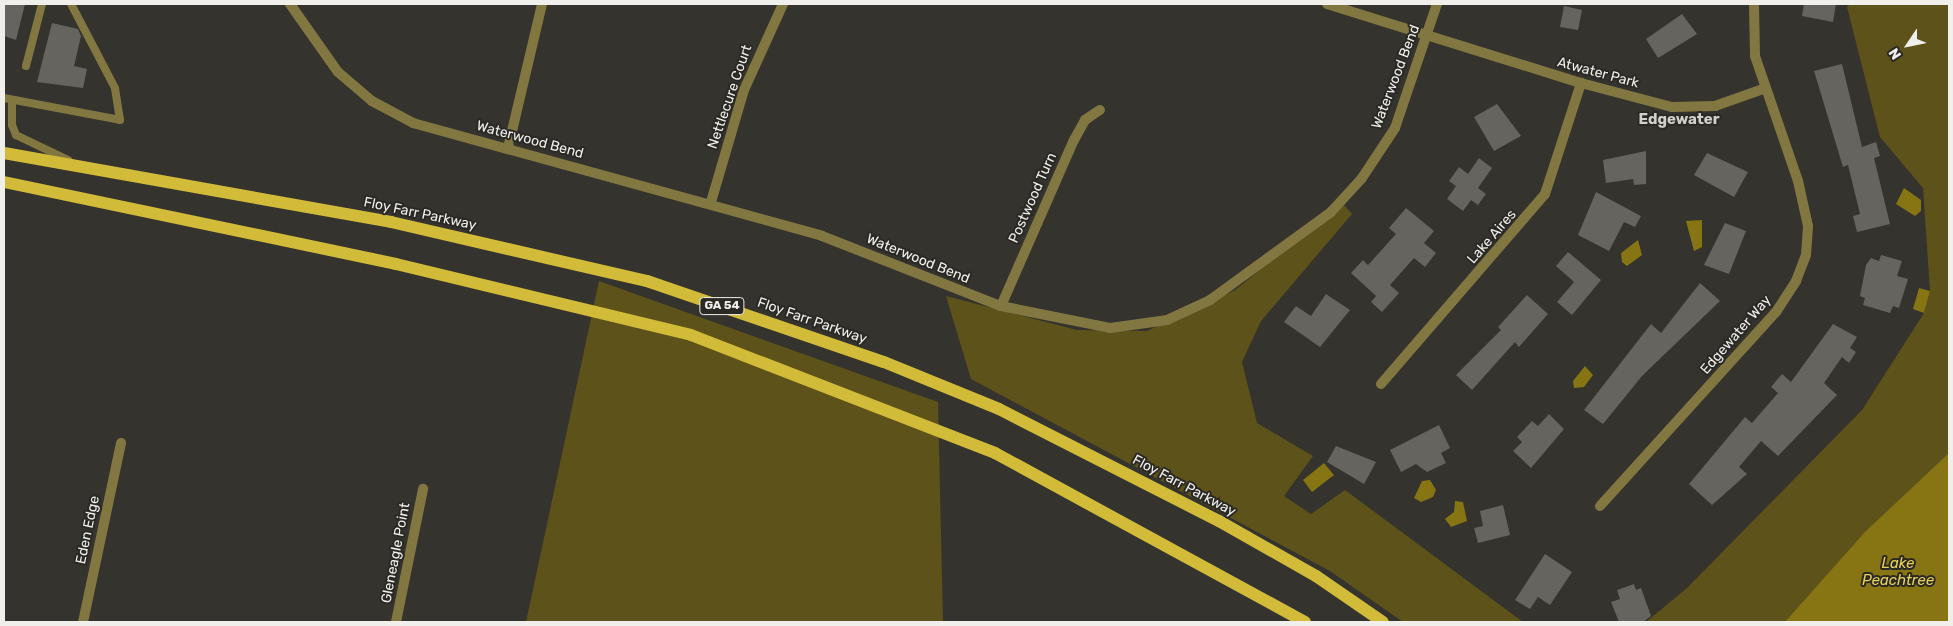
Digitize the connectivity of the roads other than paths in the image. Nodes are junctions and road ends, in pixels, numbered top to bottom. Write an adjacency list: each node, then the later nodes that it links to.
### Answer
1 (42, 4): 10 (lane)
2 (71, 4): 13 (lane)
3 (290, 4): 15 (street, Waterwood Bend)
4 (542, 4): 15 (street)
5 (783, 4): 19 (street, Nettlecure Court)
6 (1327, 4): 9 (street, Atwater Park)
7 (1437, 4): 9 (street, Waterwood Bend)
8 (1754, 4): 12 (street, Edgewater Way)
9 (1427, 36): 11 (street, Atwater Park); 20 (street, Waterwood Bend)
10 (26, 66)
11 (1581, 83): 12 (street, Atwater Park); 21 (street, Lake Aires)
12 (1763, 89): 24 (street, Edgewater Way)
13 (8, 99): 17 (lane)
14 (1100, 110): 20 (street, Postwood Turn)
15 (508, 148): 19 (street, Waterwood Bend)
16 (4, 154): 17 (main road, Floy Farr Parkway / GA 54)
17 (86, 168): 28 (main road, Floy Farr Parkway / GA 54)
18 (4, 182): 27 (main road)
19 (711, 202): 20 (street, Waterwood Bend)
20 (1000, 306)
21 (1381, 384)
22 (121, 444): 25 (street, Eden Edge)
23 (423, 489): 26 (street, Gleneagle Point)
24 (1600, 506)
25 (83, 622)
26 (396, 622)
27 (1305, 622)
28 (1383, 622)

